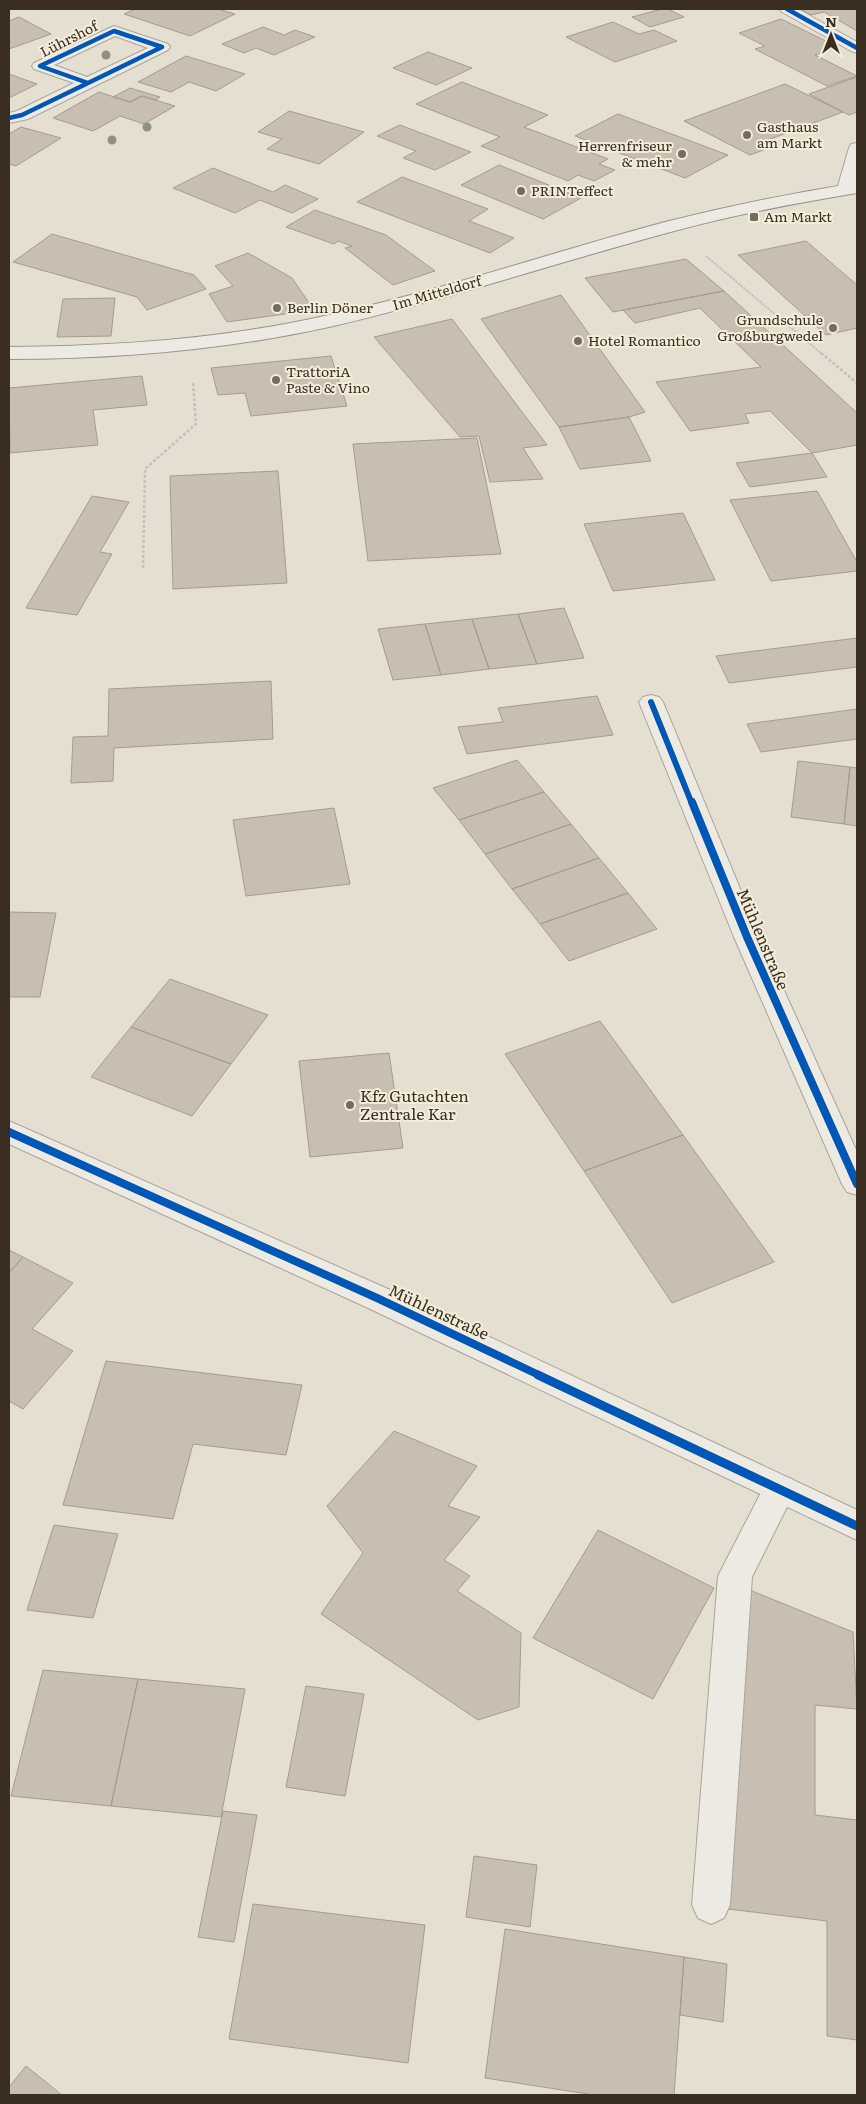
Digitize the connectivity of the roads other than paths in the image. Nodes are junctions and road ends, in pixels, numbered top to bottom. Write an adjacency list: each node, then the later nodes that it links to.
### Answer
1 (787, 9): 2 (street)
2 (857, 48)
3 (89, 83): 3 (street, Lührshof); 4 (street, Lührshof)
4 (9, 118)
5 (857, 148): 6 (street)
6 (852, 189): 7 (street, Im Mitteldorf)
7 (9, 353)
8 (651, 702): 10 (street, Mühlenstraße)
9 (9, 1132): 11 (street, Mühlenstraße)
10 (857, 1184)
11 (780, 1489): 12 (street, Mühlenstraße); 13 (street)
12 (856, 1523)
13 (711, 1905)

